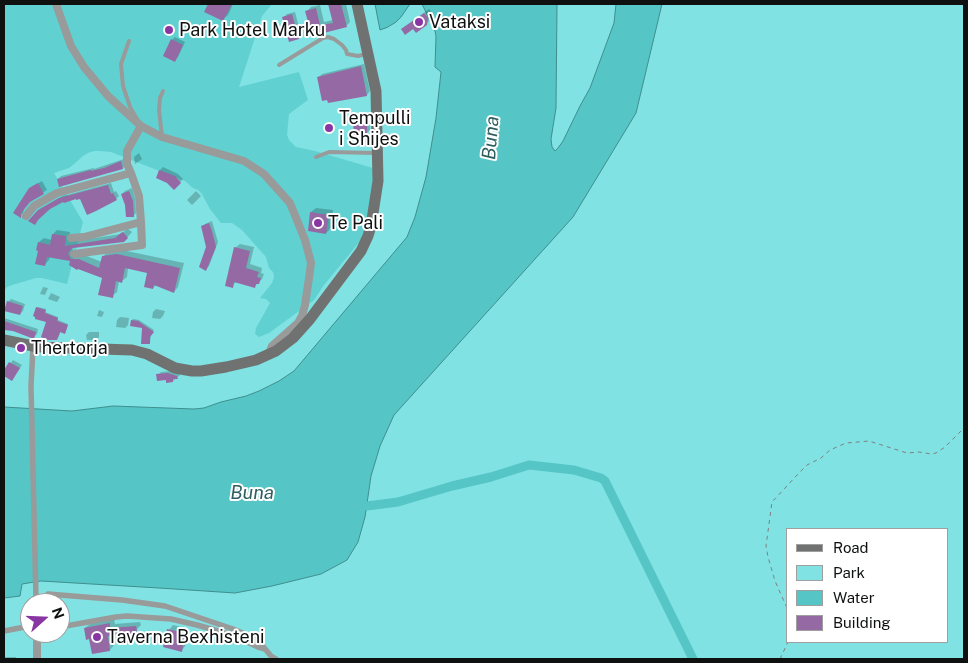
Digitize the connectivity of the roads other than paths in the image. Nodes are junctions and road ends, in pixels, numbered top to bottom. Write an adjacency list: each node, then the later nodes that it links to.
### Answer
1 (56, 4): 7 (street)
2 (357, 4): 4 (main road)
3 (129, 41): 7 (lane)
4 (368, 53): 5 (lane); 9 (main road)
5 (280, 65)
6 (163, 91): 8 (lane)
7 (141, 126): 8 (street); 11 (street)
8 (162, 137): 18 (street)
9 (377, 154): 10 (lane); 18 (main road)
10 (316, 157)
11 (131, 173): 12 (street); 13 (street)
12 (26, 216)
13 (141, 222): 14 (street); 15 (street)
14 (72, 238)
15 (74, 254)
16 (4, 340): 17 (main road)
17 (33, 347): 18 (main road); 19 (street)
18 (269, 355)
19 (36, 593)
20 (70, 596): 25 (street)
21 (70, 625): 25 (street)
22 (20, 628): 23 (street)
23 (4, 631)
24 (36, 643): 26 (street)
25 (267, 650): 27 (street)
26 (37, 659)
27 (276, 659)

